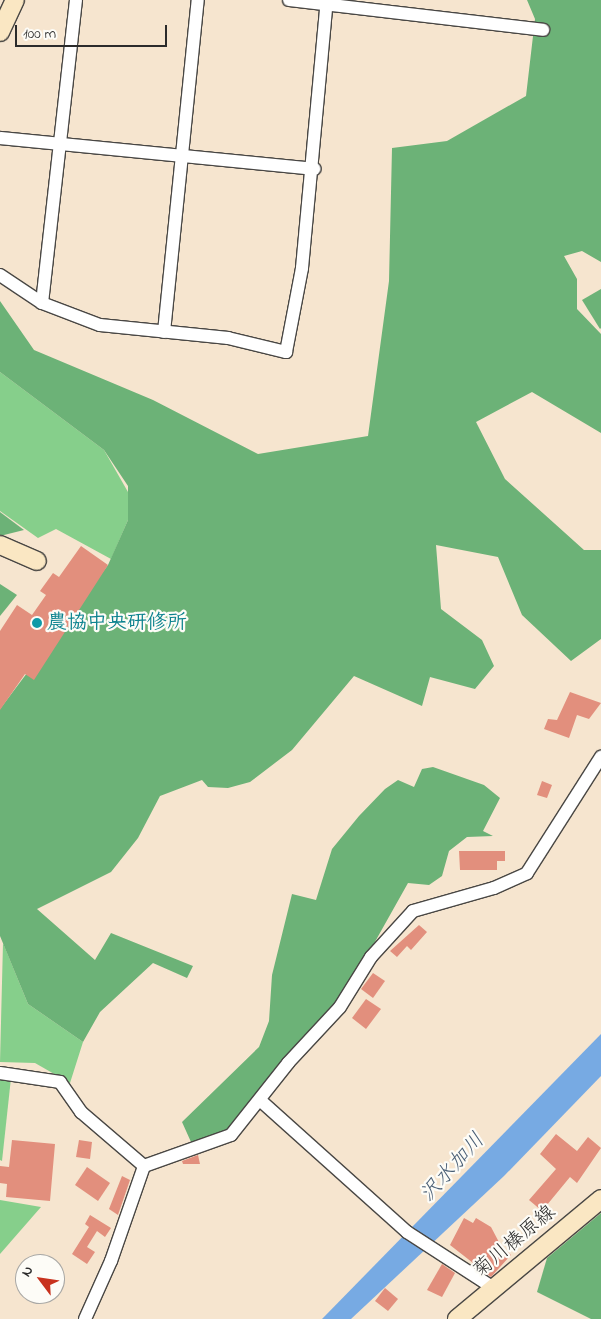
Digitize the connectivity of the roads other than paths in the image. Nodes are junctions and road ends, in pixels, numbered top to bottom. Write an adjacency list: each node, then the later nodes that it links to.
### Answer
1 (15, 0): 7 (main road)
2 (76, 0): 9 (street)
3 (198, 0): 10 (street)
4 (289, 0): 5 (street)
5 (327, 2): 6 (street); 11 (street)
6 (543, 30)
7 (0, 32)
8 (0, 138): 9 (street)
9 (59, 143): 10 (street); 13 (street)
10 (183, 156): 11 (street); 14 (street)
11 (314, 169): 14 (street)
12 (0, 275): 13 (street)
13 (42, 303): 14 (street)
14 (164, 332)
15 (0, 545): 16 (main road)
16 (37, 561)
17 (601, 756): 19 (street)
18 (0, 1073): 20 (street)
19 (261, 1101): 20 (street); 22 (street)
20 (144, 1166): 23 (street)
21 (601, 1199): 22 (main road, 菊川榛原線)
22 (492, 1287): 24 (main road, 菊川榛原線)
23 (84, 1319)
24 (457, 1319)

